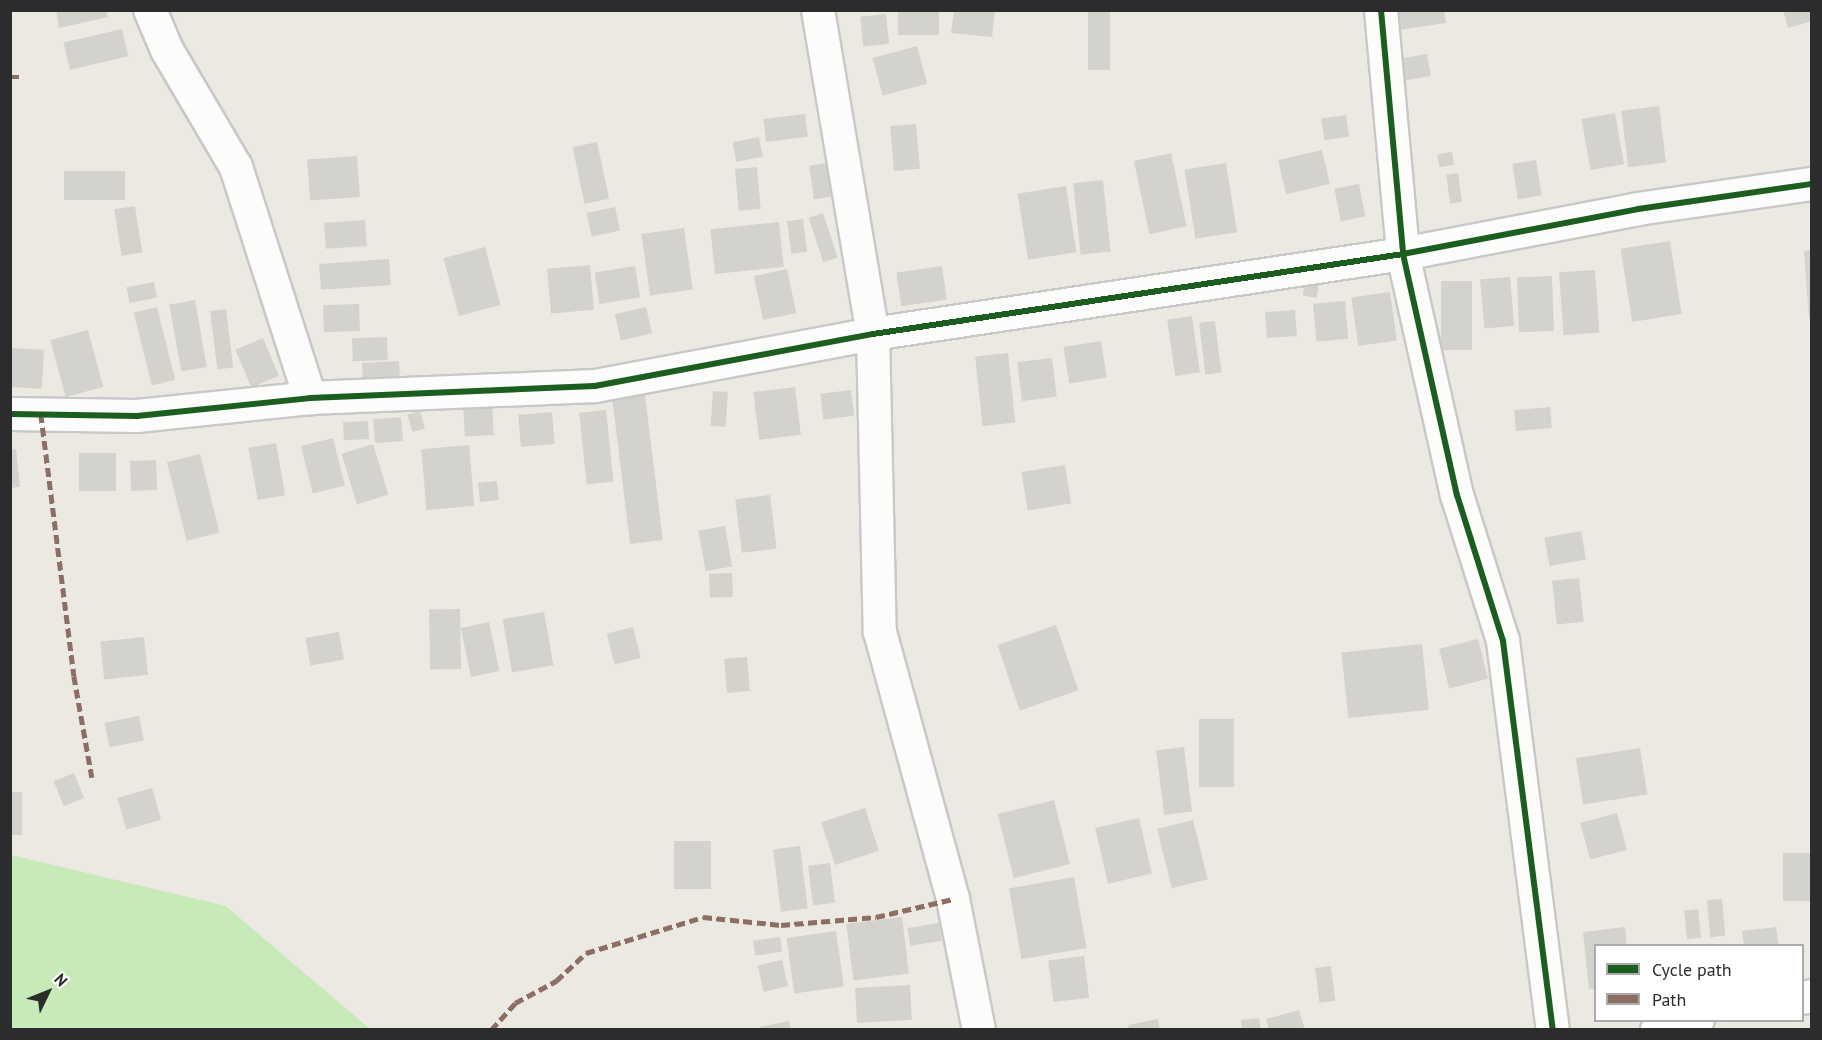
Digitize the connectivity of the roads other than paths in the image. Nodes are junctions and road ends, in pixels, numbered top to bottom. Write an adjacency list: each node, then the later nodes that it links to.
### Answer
1 (150, 10): 7 (street)
2 (818, 10): 6 (street)
3 (1381, 10): 5 (street)
4 (1812, 184): 5 (street)
5 (1403, 254): 6 (street); 11 (street)
6 (873, 334): 7 (street); 10 (street)
7 (310, 398): 8 (street)
8 (10, 414)
9 (1689, 1022): 12 (street)
10 (979, 1029)
11 (1553, 1029)
12 (1657, 1029)

